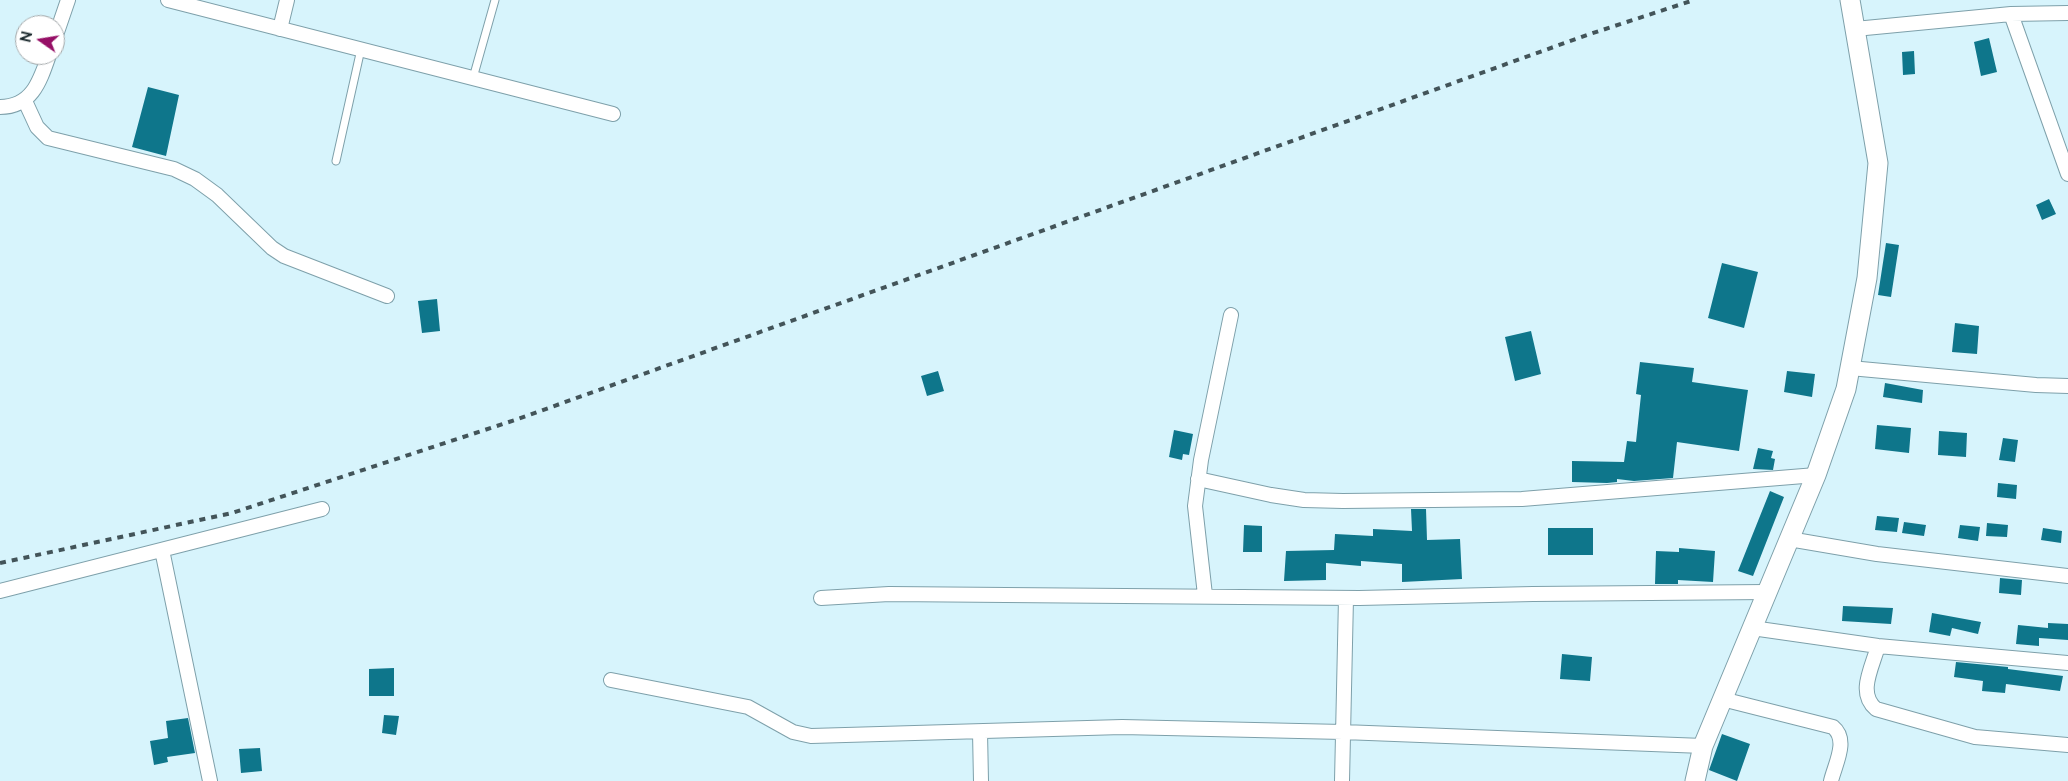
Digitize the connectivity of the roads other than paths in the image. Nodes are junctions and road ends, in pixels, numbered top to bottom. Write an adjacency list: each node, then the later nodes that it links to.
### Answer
1 (68, 0): 8 (street)
2 (168, 0): 9 (street)
3 (287, 0): 9 (street)
4 (495, 0): 13 (lane)
5 (1850, 0): 10 (street)
6 (2068, 13): 7 (street)
7 (2011, 14): 10 (street); 18 (street)
8 (63, 15)
9 (280, 29): 11 (street)
10 (1855, 29): 21 (street)
11 (361, 49): 13 (street); 17 (lane)
12 (45, 65): 14 (street)
13 (473, 78): 16 (street)
14 (25, 102): 15 (street); 19 (street)
15 (0, 107)
16 (613, 114)
17 (336, 161)
18 (2068, 174)
19 (387, 296)
20 (1231, 315): 24 (street)
21 (1850, 368): 22 (street); 23 (street)
22 (2068, 386)
23 (1816, 475): 24 (street); 26 (street)
24 (1198, 479): 31 (street)
25 (322, 509): 27 (street)
26 (1790, 539): 28 (street); 30 (street)
27 (162, 550): 29 (street); 43 (street)
28 (2068, 576)
29 (0, 591)
30 (1767, 592): 33 (street); 34 (street)
31 (1204, 595): 32 (street); 33 (street)
32 (821, 598)
33 (1346, 598): 40 (street)
34 (1752, 628): 35 (street); 38 (street)
35 (1878, 646): 36 (street); 42 (street)
36 (2068, 663)
37 (611, 680): 39 (street)
38 (1722, 699): 41 (street); 47 (street)
39 (980, 732): 40 (street); 44 (street)
40 (1343, 732): 41 (street); 45 (street)
41 (1703, 746): 46 (street)
42 (2068, 746)
43 (210, 781)
44 (981, 781)
45 (1342, 781)
46 (1695, 781)
47 (1830, 781)

